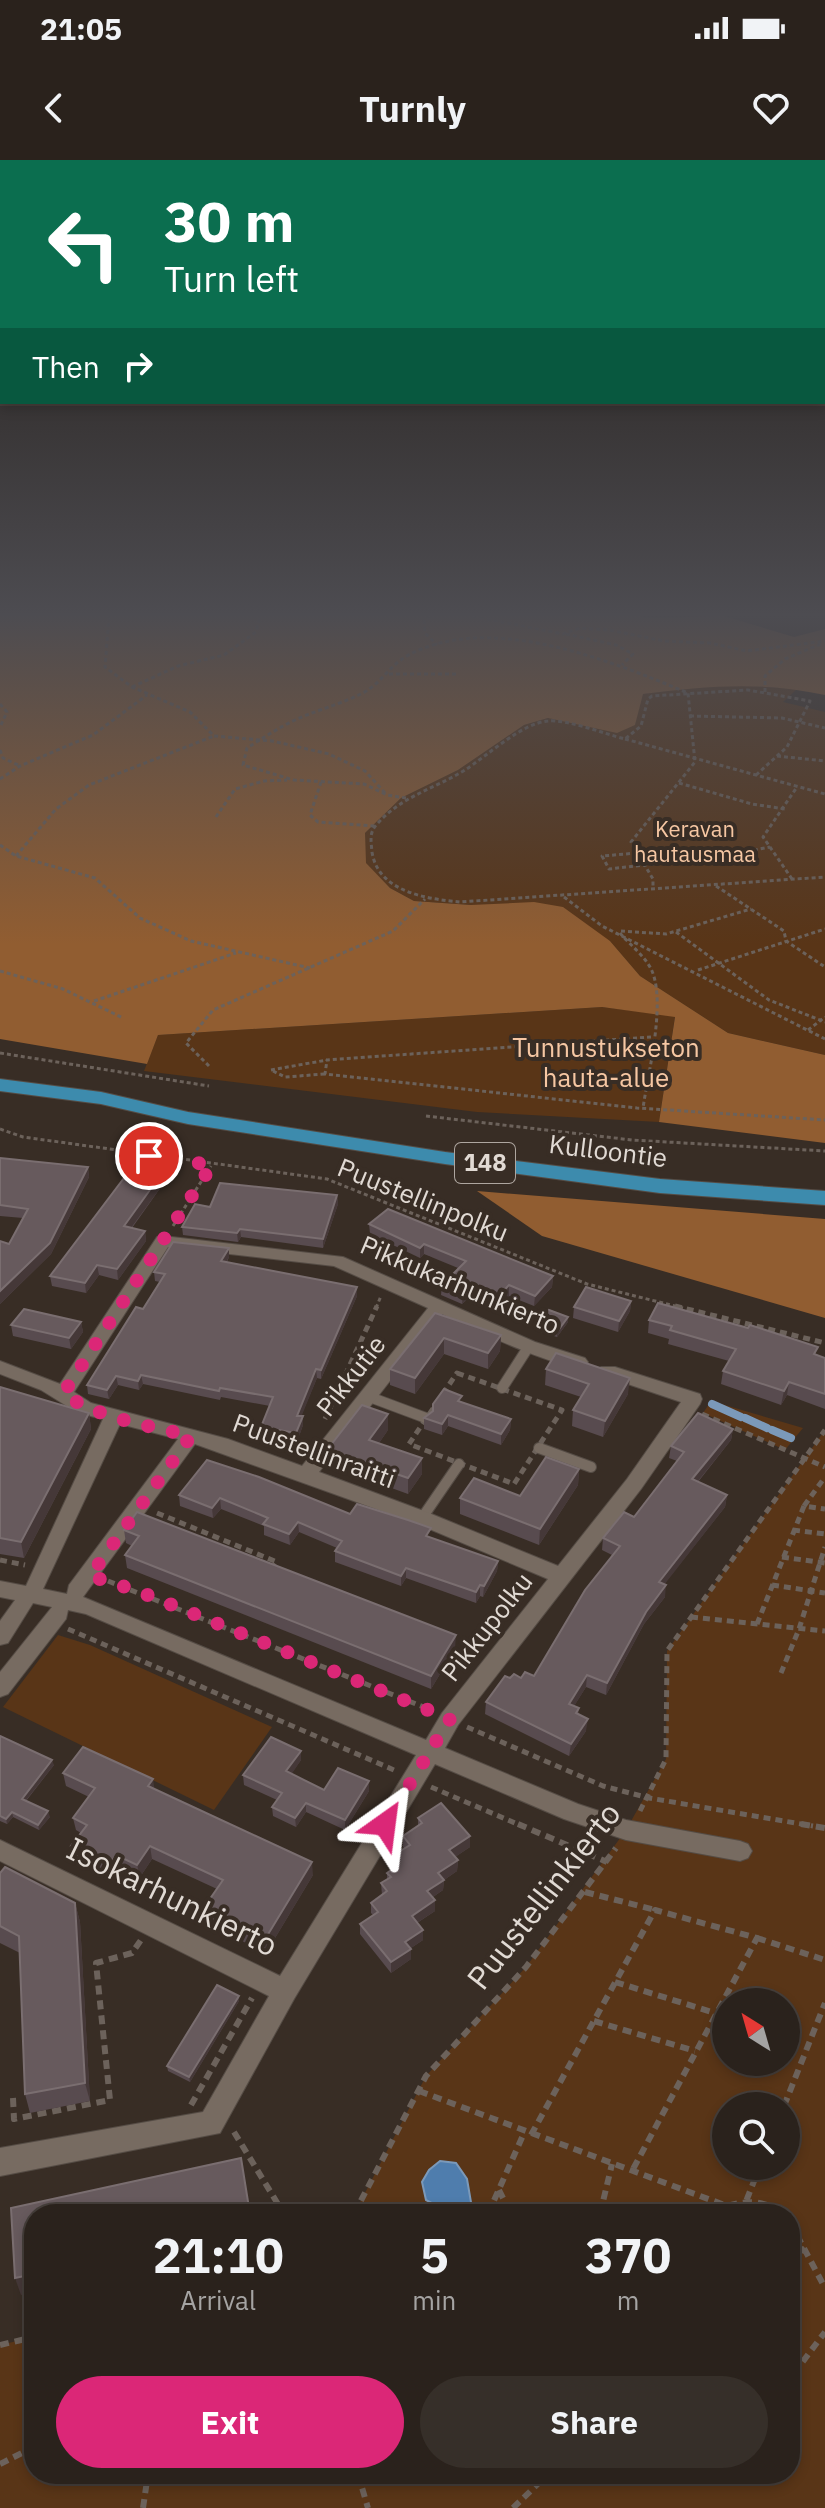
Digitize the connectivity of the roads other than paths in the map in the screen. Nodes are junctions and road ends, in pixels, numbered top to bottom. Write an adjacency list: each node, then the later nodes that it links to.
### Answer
1 (0, 1085): 3 (main road, Kulloontie / 148)
2 (0, 1096): 3 (main road, Kulloontie / 148)
3 (148, 1111): 4 (main road, Kulloontie / 148)
4 (825, 1198)
5 (438, 1307): 6 (street, Pikkukarhunkierto); 9 (street, Pikkukarhunkierto); 10 (street, Pikkutie)
6 (529, 1346): 8 (lane); 20 (street, Pikkukarhunkierto)
7 (0, 1367): 9 (street, Puustellinraitti)
8 (502, 1388)
9 (63, 1394): 11 (street, Puustellinraitti)
10 (367, 1396): 12 (lane); 17 (street, Pikkutie)
11 (113, 1418): 13 (street, Puustellinraitti); 19 (street)
12 (426, 1418)
13 (191, 1436): 17 (street, Puustellinraitti); 21 (street)
14 (539, 1448): 16 (lane)
15 (459, 1464): 18 (lane)
16 (591, 1467)
17 (305, 1476): 18 (street, Puustellinraitti)
18 (422, 1518): 20 (street, Puustellinraitti)
19 (39, 1575)
20 (563, 1576): 27 (street, Pikkupolku)
21 (83, 1584)
22 (0, 1589): 27 (street)
23 (23, 1605): 25 (street)
24 (55, 1618): 26 (street)
25 (0, 1637)
26 (0, 1688)
27 (430, 1752): 29 (street); 30 (street, Pikkupolku)
28 (0, 1850): 30 (street, Isokarhunkierto)
29 (740, 1851)
30 (274, 1985): 31 (street, Isokarhunkierto)
31 (0, 2162)

